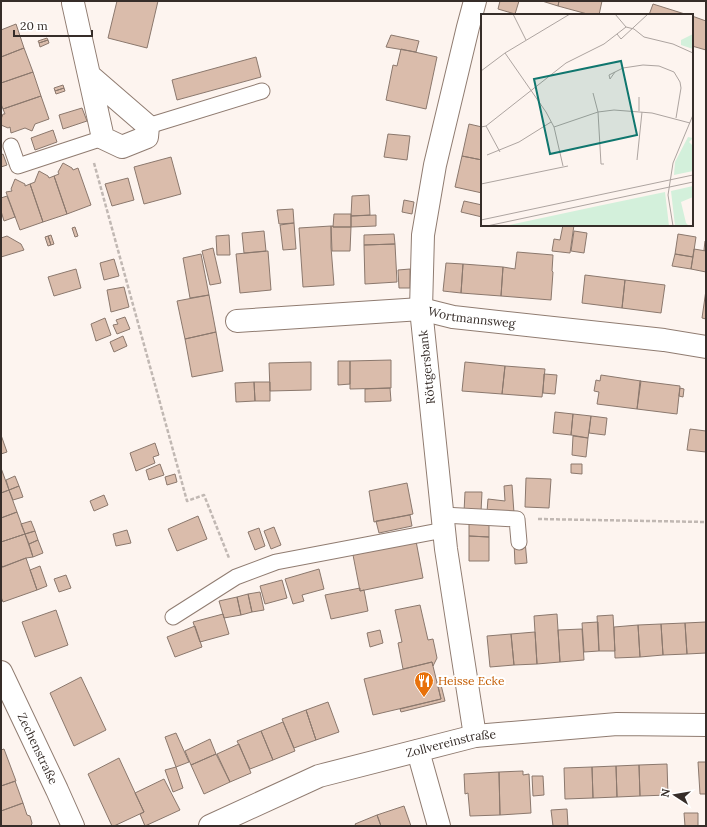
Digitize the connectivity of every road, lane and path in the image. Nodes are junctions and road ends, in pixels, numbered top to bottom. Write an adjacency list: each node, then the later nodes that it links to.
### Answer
1 (73, 1): 3 (street)
2 (476, 1): 8 (street, Röttgersbank)
3 (89, 75): 5 (street); 6 (street)
4 (262, 91): 5 (lane)
5 (148, 126): 6 (street)
6 (103, 138): 7 (lane); 15 (path)
7 (11, 146)
8 (421, 309): 9 (street, Wortmannsweg); 10 (street, Wortmannsweg); 13 (street, Röttgersbank)
9 (237, 321)
10 (706, 347)
11 (517, 519): 12 (path); 13 (lane); 14 (lane)
12 (706, 522)
13 (444, 523): 15 (lane); 19 (street, Röttgersbank)
14 (519, 542)
15 (236, 577): 16 (lane)
16 (173, 617)
17 (1, 672): 21 (street, Zechenstraße)
18 (706, 725): 19 (street, Zollvereinstraße)
19 (475, 736): 20 (street, Zollvereinstraße)
20 (418, 751): 22 (street, Zollvereinstraße); 23 (street)
21 (73, 826)
22 (210, 826)
23 (439, 826)

